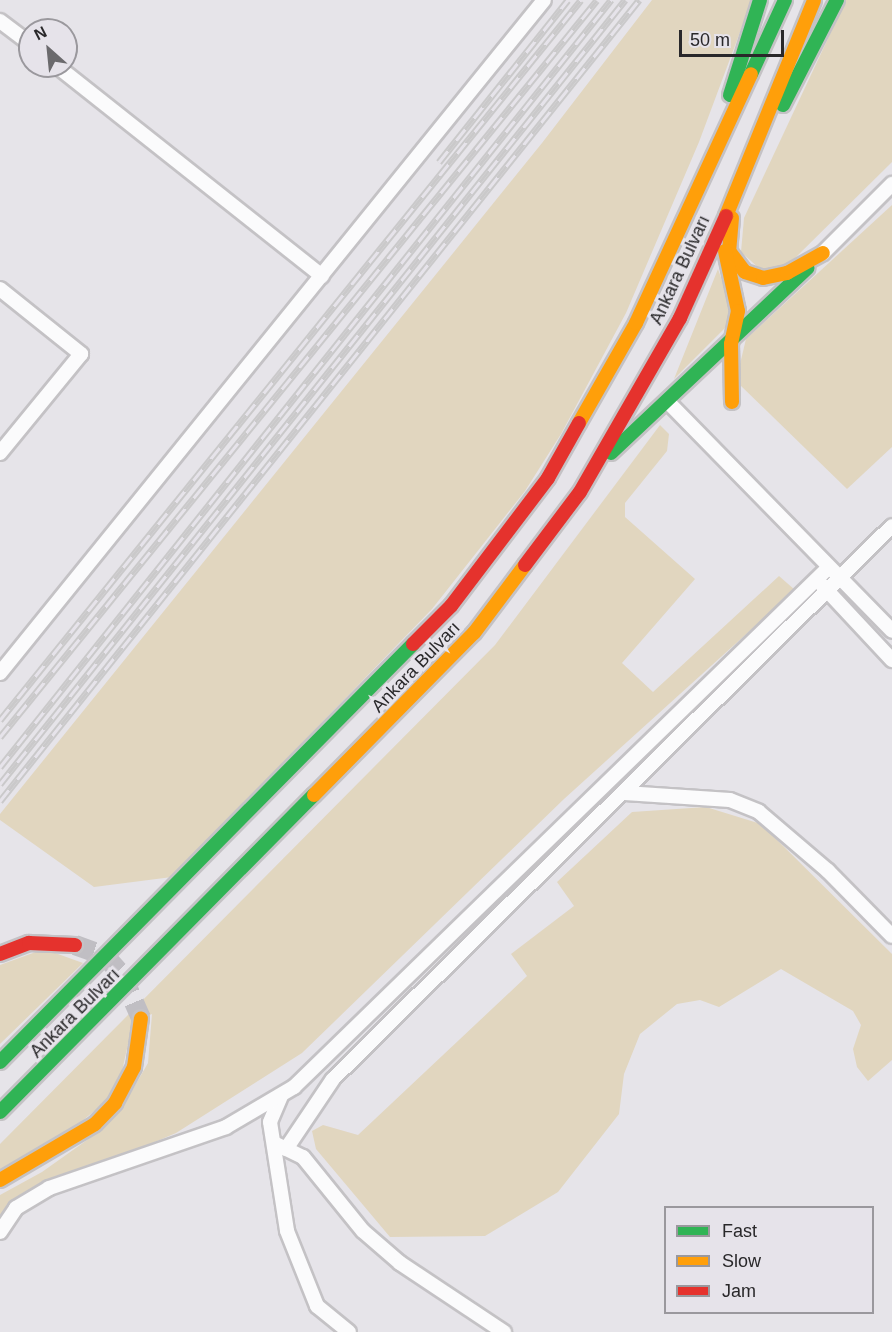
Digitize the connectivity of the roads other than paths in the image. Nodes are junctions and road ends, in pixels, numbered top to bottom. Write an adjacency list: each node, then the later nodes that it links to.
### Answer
1 (544, 0): 14 (street)
2 (760, 0): 10 (main road, Ankara Bulvarı)
3 (785, 0): 10 (main road, Ankara Bulvarı)
4 (814, 0): 9 (main road, Ankara Bulvarı)
5 (837, 0): 9 (main road, Ankara Bulvarı)
6 (0, 21): 7 (street)
7 (18, 35)
8 (72, 78): 14 (street)
9 (748, 166): 12 (main road); 20 (main road, Ankara Bulvarı)
10 (704, 176): 34 (main road, Ankara Bulvarı)
11 (892, 183): 13 (street)
12 (728, 231): 13 (main road); 16 (main road)
13 (822, 253): 16 (main road)
14 (322, 276): 28 (street)
15 (0, 289): 19 (street)
16 (731, 344): 17 (main road); 18 (main road)
17 (668, 402): 20 (main road); 22 (street)
18 (732, 402)
19 (0, 453)
20 (600, 463): 36 (main road, Ankara Bulvarı)
21 (892, 526): 23 (street)
22 (828, 568): 23 (street); 24 (street)
23 (841, 579): 25 (street); 26 (street)
24 (816, 580): 25 (street); 35 (street)
25 (828, 592): 27 (street); 29 (street)
26 (892, 631)
27 (892, 660)
28 (0, 673)
29 (625, 794): 30 (street); 37 (street)
30 (892, 936)
31 (75, 945): 32 (main road)
32 (0, 954)
33 (141, 1018): 38 (main road)
34 (0, 1062)
35 (281, 1096): 37 (street); 39 (street)
36 (0, 1112)
37 (280, 1146): 40 (street); 41 (street)
38 (0, 1180)
39 (0, 1232)
40 (349, 1332)
41 (504, 1332)

